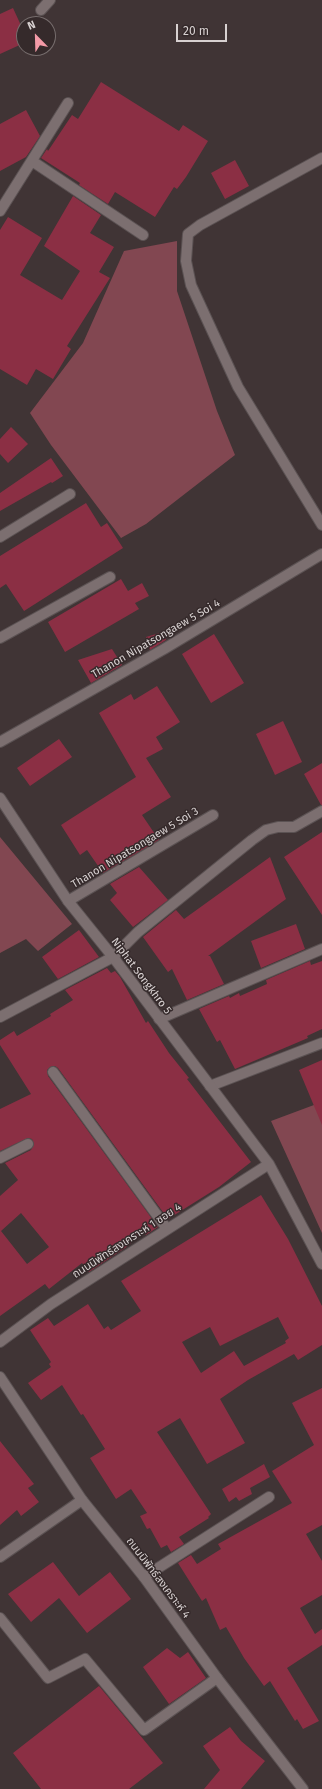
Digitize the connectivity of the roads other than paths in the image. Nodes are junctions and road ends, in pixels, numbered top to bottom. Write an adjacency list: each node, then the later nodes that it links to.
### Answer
1 (50, 0): 2 (street)
2 (41, 10)
3 (68, 103): 5 (street)
4 (322, 158): 9 (street)
5 (32, 161): 6 (street); 7 (street)
6 (0, 211)
7 (143, 235)
8 (70, 494): 10 (street)
9 (322, 525)
10 (0, 537)
11 (322, 554): 14 (street, Thanon Nipatsongaew 5 Soi 4)
12 (110, 577): 13 (street)
13 (0, 638)
14 (0, 742)
15 (0, 798): 18 (street, Niphat Songkhro 5)
16 (322, 811): 20 (street)
17 (214, 816): 18 (street, Thanon Nipatsongaew 5 Soi 3)
18 (68, 901): 20 (street, Niphat Songkhro 5)
19 (322, 949): 22 (street)
20 (113, 957): 21 (street); 22 (street, Niphat Songkhro 5)
21 (0, 1017)
22 (159, 1019): 25 (street, Niphat Songkhro 5)
23 (322, 1043): 25 (street)
24 (53, 1072): 29 (street)
25 (210, 1086): 28 (street, Niphat Songkhro 5)
26 (28, 1144): 27 (street)
27 (0, 1158)
28 (269, 1164): 29 (street, ถนนนิพัทธ์สงเคราะห์ 1 ซอย 4); 30 (street, Niphat Songkhro 5)
29 (167, 1229): 31 (street, ถนนนิพัทธ์สงเคราะห์ 1 ซอย 4)
30 (322, 1264)
31 (0, 1342)
32 (0, 1377): 34 (street, ถนนนิพัทธ์สงเคราะห์ 4)
33 (269, 1497): 36 (street)
34 (82, 1500): 35 (street); 36 (street, ถนนนิพัทธ์สงเคราะห์ 4)
35 (0, 1557)
36 (144, 1577): 38 (street, ถนนนิพัทธ์สงเคราะห์ 4)
37 (0, 1618): 38 (street)
38 (217, 1678): 39 (street, ถนนนิพัทธ์สงเคราะห์ 4)
39 (303, 1789)

